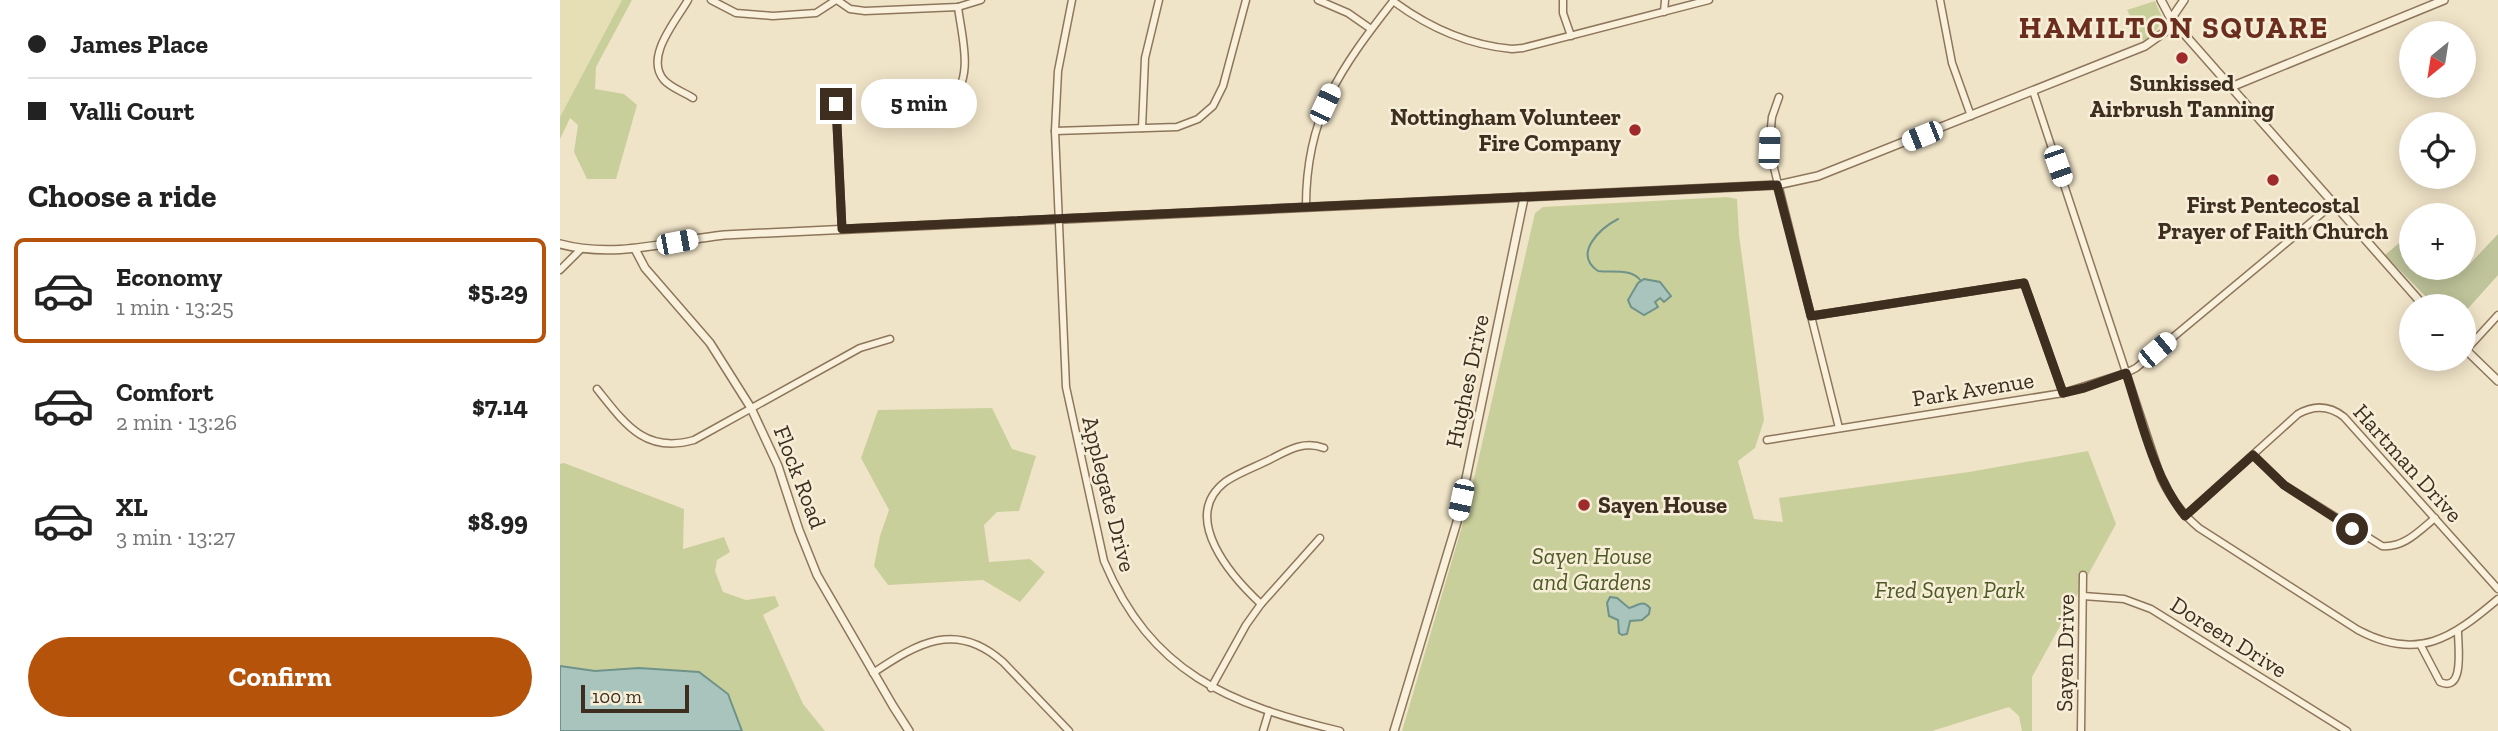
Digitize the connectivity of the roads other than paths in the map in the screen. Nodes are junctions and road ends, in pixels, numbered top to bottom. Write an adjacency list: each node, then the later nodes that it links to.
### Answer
1 (688, 0): 27 (street)
2 (711, 0): 3 (street)
3 (837, 0): 19 (street)
4 (914, 0): 19 (street)
5 (981, 0): 18 (street)
6 (1072, 0): 32 (street, Applegate Drive)
7 (1159, 0): 31 (street)
8 (1246, 0): 31 (street)
9 (1318, 0): 22 (street)
10 (1563, 0): 23 (street)
11 (1665, 0): 20 (street)
12 (1709, 0): 20 (street)
13 (1940, 0): 30 (street)
14 (2161, 0): 21 (street)
15 (2184, 0): 21 (street)
16 (2444, 0): 24 (street)
17 (1393, 1): 22 (street); 23 (street)
18 (958, 7): 19 (street); 28 (street)
19 (914, 9)
20 (1664, 12): 23 (street)
21 (2171, 19): 24 (street); 25 (street)
22 (1371, 29): 36 (street)
23 (1572, 36)
24 (2231, 87): 35 (street)
25 (2033, 91): 30 (street); 49 (street)
26 (1779, 97): 33 (street)
27 (692, 98)
28 (949, 103)
29 (836, 104): 38 (street)
30 (1971, 116): 33 (street)
31 (1142, 128): 32 (street)
32 (1055, 131): 37 (street, Applegate Drive)
33 (1777, 185): 34 (street); 45 (street)
34 (1524, 198): 36 (street); 75 (street, Hughes Drive)
35 (2333, 204): 43 (street); 49 (street, Park Avenue)
36 (1306, 206): 37 (street)
37 (1058, 217): 38 (street); 69 (street, Applegate Drive)
38 (842, 229): 41 (street)
39 (560, 244): 40 (street)
40 (581, 249): 41 (street); 42 (street)
41 (635, 249): 53 (street, Flock Road)
42 (560, 270)
43 (2413, 294)
44 (2498, 315): 46 (street)
45 (1811, 316): 52 (street); 54 (street)
46 (2476, 338)
47 (890, 339): 53 (street)
48 (2476, 360): 50 (street)
49 (2126, 373): 52 (street, Park Avenue); 58 (street)
50 (2498, 381)
51 (597, 390): 53 (street)
52 (2063, 393): 54 (street, Park Avenue)
53 (751, 408): 68 (street, Flock Road)
54 (1839, 428): 55 (street, Park Avenue)
55 (1767, 440)
56 (1324, 448): 65 (street)
57 (2253, 455): 58 (street, Hartman Drive); 59 (street); 59 (street, Hartman Drive)
58 (2185, 516): 67 (street)
59 (2435, 518): 62 (street, Hartman Drive)
60 (1320, 538): 65 (street)
61 (2083, 575): 63 (street, Sayen Drive)
62 (2498, 589)
63 (2083, 596): 76 (street, Sayen Drive); 77 (street, Doreen Drive)
64 (2498, 599): 66 (street)
65 (1261, 604): 69 (street)
66 (2458, 632): 67 (street); 67 (street)
67 (2420, 644)
68 (873, 673): 71 (street, Flock Road); 72 (street)
69 (1211, 688): 70 (street, Applegate Drive)
70 (1269, 711): 73 (street); 74 (street, Applegate Drive)
71 (909, 731)
72 (1069, 731)
73 (1263, 731)
74 (1340, 731)
75 (1394, 731)
76 (2081, 731)
77 (2347, 731)

